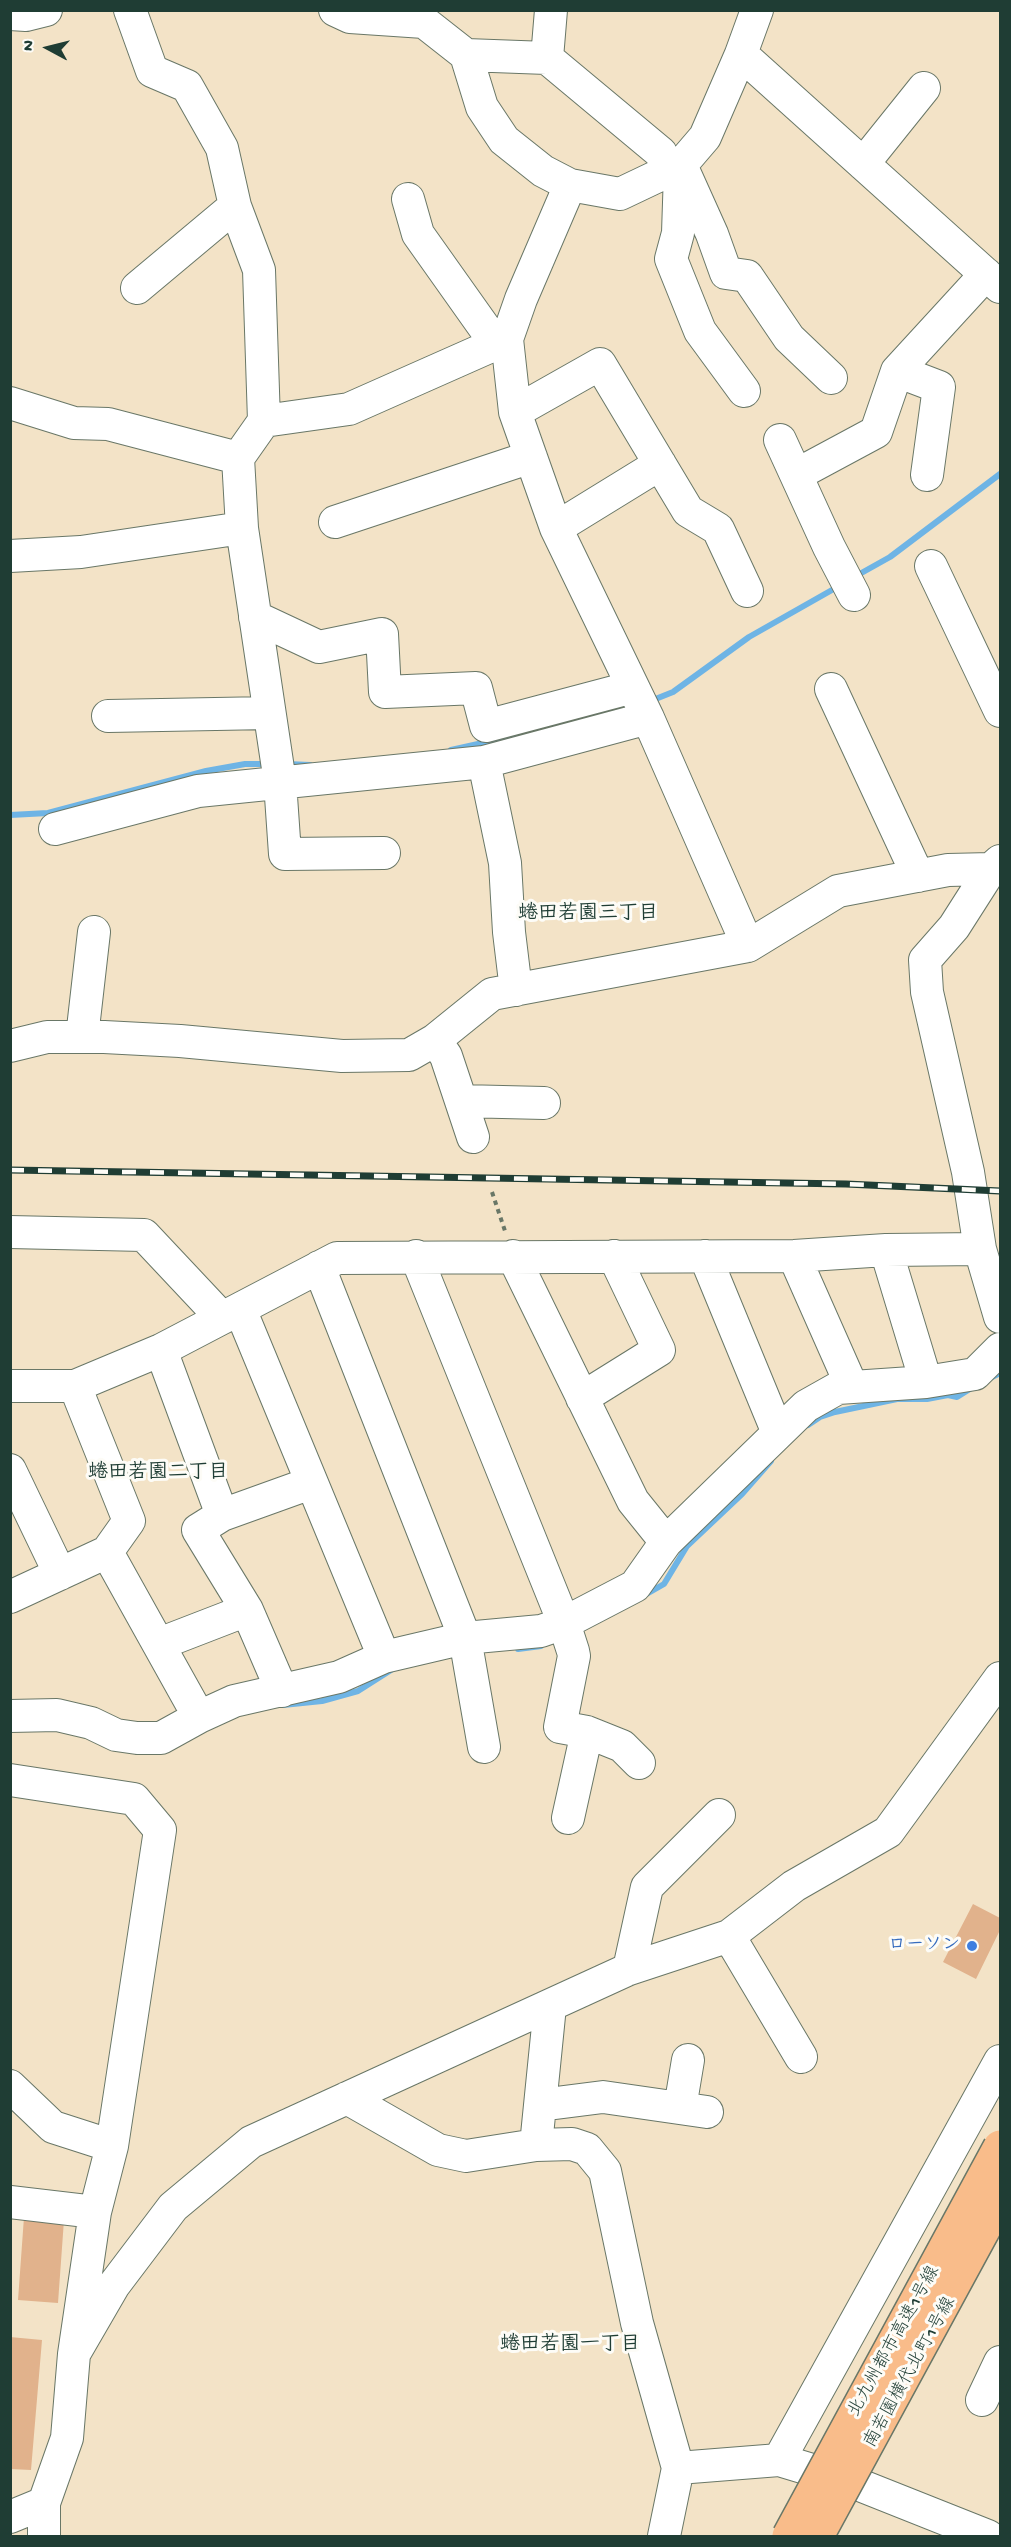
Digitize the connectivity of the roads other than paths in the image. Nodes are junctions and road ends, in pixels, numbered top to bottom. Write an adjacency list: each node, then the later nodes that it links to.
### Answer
1 (46, 10): 6 (street)
2 (129, 10): 15 (street)
3 (334, 10): 8 (street)
4 (551, 10): 9 (street)
5 (757, 10): 7 (street)
6 (10, 14)
7 (741, 54): 11 (street); 12 (street)
8 (466, 55): 9 (street); 13 (street)
9 (547, 58): 12 (street)
10 (924, 88): 11 (street)
11 (863, 164): 16 (street)
12 (674, 169): 13 (street); 20 (street); 21 (street)
13 (570, 185): 18 (street)
14 (408, 199): 18 (street)
15 (236, 206): 17 (street); 24 (street)
16 (993, 281): 19 (street)
17 (137, 288)
18 (502, 342): 23 (street); 24 (street)
19 (897, 371): 29 (street); 30 (street)
20 (831, 378)
21 (744, 392)
22 (10, 403): 27 (street)
23 (515, 412): 26 (street); 28 (street)
24 (264, 421): 27 (street)
25 (780, 440): 29 (street)
26 (531, 457): 31 (street); 33 (street)
27 (238, 459): 32 (street)
28 (660, 464): 33 (street); 36 (street)
29 (796, 475): 37 (street)
30 (927, 475)
31 (335, 522)
32 (242, 528): 34 (street); 38 (street)
33 (556, 528): 39 (street)
34 (10, 556)
35 (930, 566): 41 (street)
36 (747, 591)
37 (854, 595)
38 (255, 617): 39 (street); 42 (street)
39 (633, 687): 44 (street)
40 (831, 689): 50 (street)
41 (1000, 711)
42 (269, 713): 43 (street); 46 (street)
43 (108, 716)
44 (648, 718): 45 (street); 52 (street)
45 (484, 762): 46 (street); 53 (street)
46 (280, 782): 47 (street); 48 (street)
47 (56, 829)
48 (384, 853)
49 (996, 865): 50 (street); 61 (street)
50 (918, 876): 52 (street)
51 (94, 932): 54 (street)
52 (748, 946): 53 (street)
53 (516, 990): 55 (street)
54 (82, 1037): 55 (street); 56 (street)
55 (435, 1040): 57 (street)
56 (10, 1046)
57 (461, 1101): 58 (street); 59 (street)
58 (544, 1103)
59 (473, 1137)
60 (10, 1232): 69 (street)
61 (980, 1249): 62 (street); 70 (street)
62 (886, 1251): 67 (street); 73 (street)
63 (416, 1256): 64 (street); 68 (street); 87 (street)
64 (513, 1256): 65 (street); 77 (street)
65 (614, 1256): 66 (street); 77 (street)
66 (705, 1256): 67 (street); 78 (street)
67 (794, 1256): 76 (street)
68 (319, 1267): 69 (street); 89 (street)
69 (231, 1313): 72 (street); 80 (street)
70 (1000, 1317)
71 (1000, 1349): 73 (street)
72 (161, 1350): 75 (street); 81 (street)
73 (926, 1382): 76 (street)
74 (10, 1386): 75 (street)
75 (75, 1386): 83 (street)
76 (852, 1387): 78 (street)
77 (582, 1398): 82 (street)
78 (778, 1433): 82 (street)
79 (10, 1470): 84 (street)
80 (311, 1483): 81 (street); 90 (street)
81 (222, 1515): 86 (street)
82 (666, 1542): 87 (street)
83 (107, 1552): 84 (street); 88 (street)
84 (60, 1574): 85 (street)
85 (10, 1597)
86 (247, 1611): 88 (street); 92 (street)
87 (568, 1636): 89 (street); 95 (street)
88 (159, 1644): 94 (street)
89 (466, 1650): 90 (street); 96 (street)
90 (384, 1657): 92 (street)
91 (1000, 1678): 101 (street)
92 (282, 1691): 94 (street)
93 (10, 1716): 94 (street)
94 (199, 1717)
95 (587, 1732): 97 (street); 100 (street)
96 (484, 1747)
97 (639, 1763)
98 (10, 1780): 112 (street)
99 (719, 1815): 102 (street)
100 (568, 1818)
101 (729, 1936): 102 (street); 104 (street)
102 (628, 1969): 103 (street)
103 (550, 2006): 108 (street); 109 (street)
104 (801, 2057)
105 (688, 2060): 109 (street)
106 (1000, 2061): 121 (street)
107 (10, 2086): 112 (street)
108 (347, 2098): 111 (street); 118 (street)
109 (540, 2105): 111 (street)
110 (1000, 2137): 123 (street, 南若園横代北町1号線)
111 (536, 2145): 122 (street)
112 (112, 2146): 117 (street)
113 (1000, 2147): 130 (highway, 北九州都市高速1号線, bridge)
114 (1000, 2199): 131 (highway, 北九州都市高速1号線, bridge)
115 (10, 2202): 117 (street)
116 (1000, 2210): 124 (street, 南若園横代北町1号線)
117 (95, 2212): 118 (street)
118 (74, 2354): 125 (street)
119 (1000, 2362): 120 (street)
120 (982, 2400)
121 (779, 2460): 122 (street); 123 (street)
122 (678, 2468): 128 (street)
123 (819, 2471): 124 (street); 129 (street, 南若園横代北町1号線)
124 (852, 2482): 132 (street, 南若園横代北町1号線); 133 (street)
125 (44, 2503): 126 (street); 127 (street)
126 (10, 2517)
127 (44, 2536)
128 (664, 2536)
129 (781, 2536)
130 (789, 2536)
131 (816, 2536)
132 (823, 2536)
133 (988, 2536)

